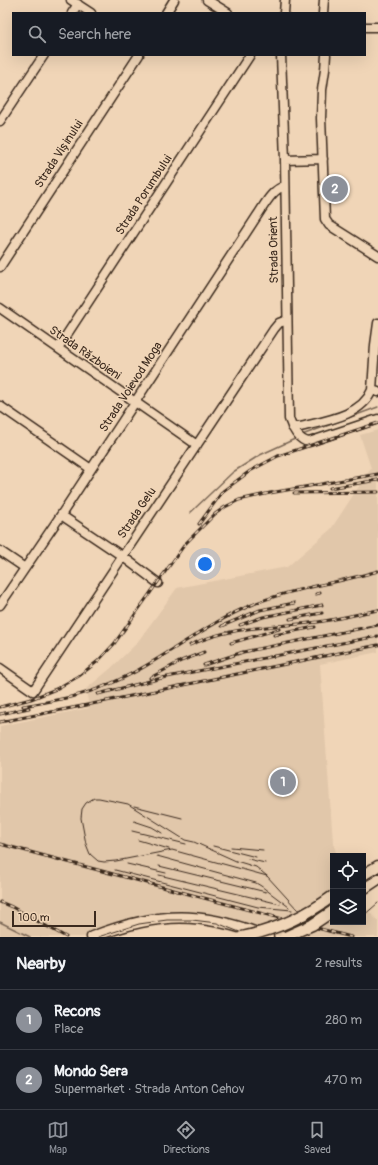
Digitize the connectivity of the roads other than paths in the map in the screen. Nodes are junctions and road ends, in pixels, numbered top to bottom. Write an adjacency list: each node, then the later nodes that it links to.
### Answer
1 (174, 0): 8 (street)
2 (207, 0): 9 (street)
3 (285, 0): 10 (street)
4 (324, 0): 11 (street)
5 (74, 2): 6 (street); 7 (street)
6 (72, 12)
7 (89, 12)
8 (167, 12)
9 (226, 12)
10 (284, 12)
11 (323, 12)
12 (366, 27): 13 (street)
13 (378, 27)
14 (43, 56): 19 (street)
15 (138, 56): 24 (street, Strada Vișinului)
16 (249, 56): 28 (street, Strada Porumbului)
17 (281, 56): 20 (street, Strada Orient)
18 (326, 56): 21 (street)
19 (0, 121)
20 (285, 160): 21 (street); 22 (street, Strada Orient)
21 (323, 160): 23 (street)
22 (285, 186): 26 (street, Strada Orient); 30 (street, Strada Voievod Moga)
23 (378, 256)
24 (0, 266)
25 (0, 308): 28 (street, Strada Războieni)
26 (287, 320): 33 (street, Strada Orient); 34 (street, Strada Gelu)
27 (378, 323): 29 (street)
28 (58, 348): 30 (street, Strada Războieni)
29 (375, 391): 33 (street)
30 (135, 403): 34 (street, Strada Războieni); 35 (street, Strada Voievod Moga)
31 (0, 406): 35 (street)
32 (378, 419): 33 (street, Strada Orient)
33 (294, 429)
34 (197, 445): 38 (street, Strada Gelu)
35 (91, 469): 36 (street, Strada Voievod Moga)
36 (61, 515): 38 (street); 39 (street, Strada Voievod Moga)
37 (0, 551): 39 (street)
38 (122, 556): 40 (street); 42 (street, Strada Gelu)
39 (25, 568): 41 (street, Strada Voievod Moga)
40 (158, 583)
41 (0, 605)
42 (0, 668)
43 (378, 866): 44 (main road)
44 (366, 873)
45 (378, 879): 46 (main road)
46 (366, 887)
47 (330, 898): 50 (main road, bridge)
48 (330, 913): 52 (main road, bridge)
49 (92, 937): 51 (main road)
50 (242, 937)
51 (268, 937)
52 (285, 937)

